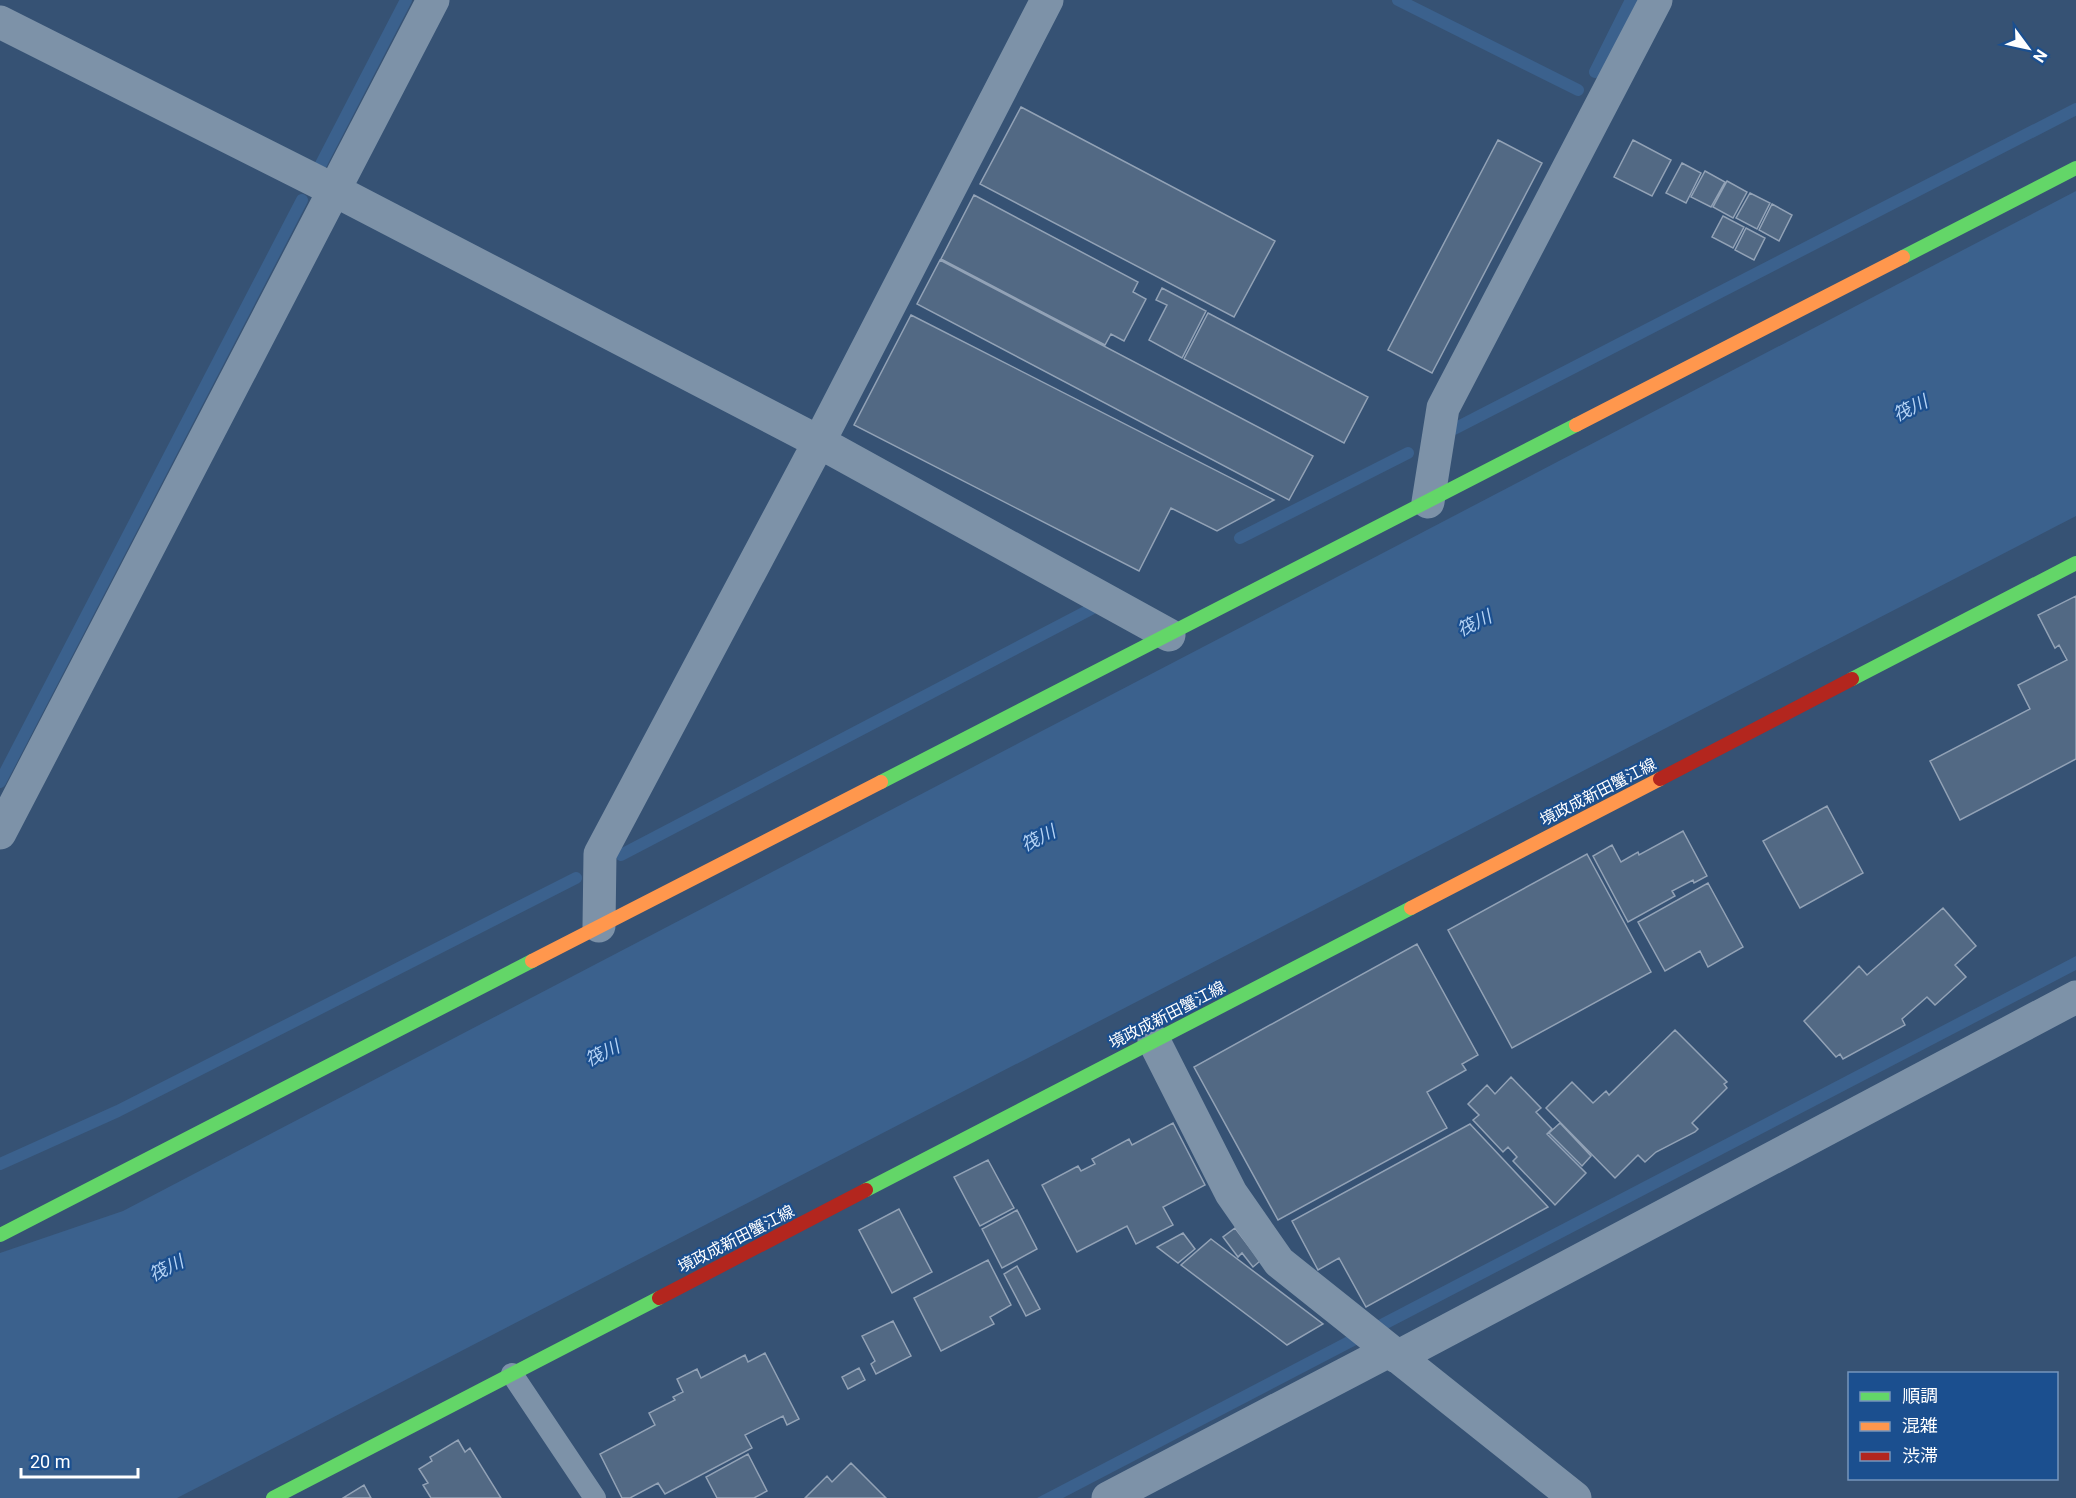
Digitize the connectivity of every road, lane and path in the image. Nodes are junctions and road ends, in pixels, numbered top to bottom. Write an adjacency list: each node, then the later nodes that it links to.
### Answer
1 (433, 0): 6 (street)
2 (1047, 0): 7 (street)
3 (1656, 0): 8 (street)
4 (0, 22): 6 (street)
5 (2076, 168): 8 (street)
6 (334, 190): 7 (street); 11 (street)
7 (819, 442): 10 (street); 12 (street)
8 (1428, 502): 10 (street)
9 (2076, 563): 14 (street, 境政成新田蟹江線)
10 (1169, 635): 12 (street)
11 (0, 832)
12 (599, 926): 15 (street)
13 (2076, 997): 16 (street)
14 (1154, 1041): 16 (street); 17 (street, 境政成新田蟹江線)
15 (0, 1235)
16 (1389, 1351): 20 (street); 21 (street)
17 (512, 1374): 18 (street, 境政成新田蟹江線); 19 (lane)
18 (273, 1498)
19 (595, 1498)
20 (1108, 1498)
21 (1575, 1498)

